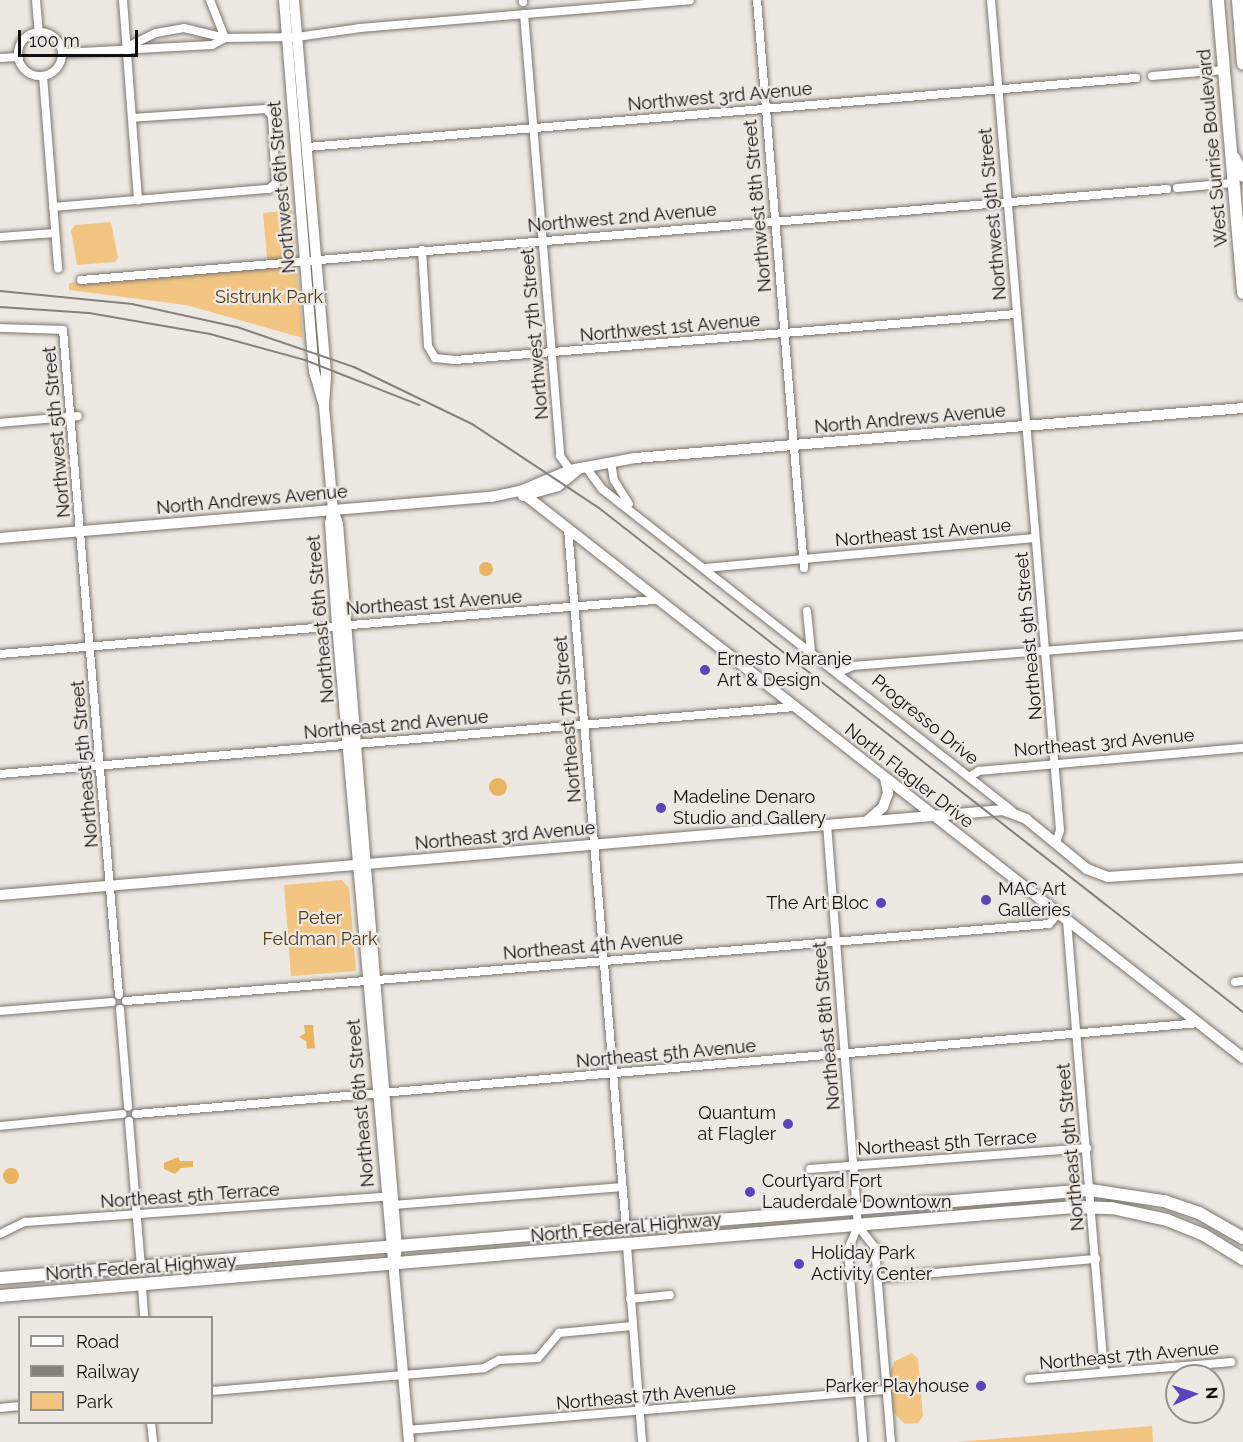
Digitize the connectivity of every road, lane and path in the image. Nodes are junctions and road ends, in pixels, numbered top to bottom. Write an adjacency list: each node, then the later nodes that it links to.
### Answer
1 (36, 0): 13 (street)
2 (123, 0): 17 (street)
3 (210, 0): 16 (street)
4 (284, 0): 15 (street, Northwest 6th Street)
5 (294, 0): 12 (street, Northwest 6th Street)
6 (690, 0): 11 (street)
7 (757, 0): 27 (street, Northwest 8th Street)
8 (991, 0): 26 (street, Northwest 9th Street)
9 (1218, 0): 22 (main road, West Sunrise Boulevard)
10 (1238, 0): 21 (main road, West Sunrise Boulevard)
11 (524, 14): 14 (street); 29 (street, Northwest 7th Street)
12 (296, 25): 14 (street); 15 (street, Northwest 6th Street)
13 (39, 32): 18 (street); 19 (street)
14 (321, 32): 15 (street)
15 (292, 37): 16 (street); 30 (street, Northwest 6th Street); 42 (street, Northwest 6th Street)
16 (225, 38): 17 (street); 17 (street)
17 (127, 47): 18 (street); 28 (street)
18 (63, 53): 23 (street)
19 (19, 57): 20 (street); 23 (street)
20 (0, 58)
21 (1243, 64)
22 (1224, 70): 24 (street); 31 (main road, West Sunrise Boulevard)
23 (42, 76): 36 (street)
24 (1152, 76)
25 (1136, 78): 26 (street, Northwest 3rd Avenue)
26 (998, 89): 27 (street, Northwest 3rd Avenue); 35 (street, Northwest 9th Street)
27 (765, 108): 29 (street, Northwest 3rd Avenue); 37 (street, Northwest 8th Street)
28 (132, 118): 34 (street); 34 (street, Northwest 6th Street)
29 (533, 128): 30 (street, Northwest 3rd Avenue); 40 (street, Northwest 7th Street)
30 (307, 147): 42 (street, Northwest 6th Street)
31 (1238, 179): 32 (street); 45 (main road, West Sunrise Boulevard)
32 (1177, 188)
33 (1167, 189): 35 (street, Northwest 2nd Avenue)
34 (138, 200): 36 (street)
35 (1008, 202): 37 (street, Northwest 2nd Avenue); 46 (street, Northwest 9th Street)
36 (53, 207): 38 (street)
37 (775, 221): 40 (street, Northwest 2nd Avenue); 48 (street, Northwest 8th Street)
38 (55, 233): 39 (street); 43 (street)
39 (0, 237)
40 (543, 240): 41 (street, Northwest 2nd Avenue); 49 (street, Northwest 7th Street)
41 (422, 250): 42 (street, Northwest 2nd Avenue); 49 (street, Northwest 1st Avenue)
42 (310, 259): 44 (street, Northwest 2nd Avenue); 59 (street, Northwest 6th Street)
43 (58, 268)
44 (81, 280)
45 (1243, 293)
46 (1016, 314): 48 (street, Northwest 1st Avenue); 53 (street, Northwest 9th Street)
47 (0, 328): 51 (street, Northwest 5th Street)
48 (784, 334): 49 (street, Northwest 1st Avenue); 54 (street, Northwest 8th Street)
49 (553, 353): 56 (street, Northwest 7th Street)
50 (1243, 408): 53 (street, North Andrews Avenue)
51 (74, 416): 52 (street); 63 (street, Northwest 5th Street)
52 (0, 423)
53 (1027, 426): 54 (street, North Andrews Avenue); 65 (street, Northeast 9th Street)
54 (794, 446): 55 (street, North Andrews Avenue); 66 (street)
55 (611, 462): 56 (street, North Andrews Avenue); 60 (street, Progresso Drive)
56 (578, 468): 57 (street, North Andrews Avenue); 58 (street, North Andrews Avenue); 60 (street, Progresso Drive)
57 (538, 492): 58 (street, North Andrews Avenue); 61 (street, North Flagler Drive)
58 (522, 494): 59 (street, North Andrews Avenue); 61 (street, North Flagler Drive)
59 (333, 510): 63 (street, North Andrews Avenue); 72 (street, Northeast 6th Street)
60 (633, 510): 67 (street, Progresso Drive)
61 (555, 520): 62 (street, North Flagler Drive)
62 (568, 530): 69 (street, North Flagler Drive); 70 (street, Northeast 7th Street)
63 (80, 532): 64 (street, North Andrews Avenue); 74 (street, Northeast 5th Street)
64 (0, 538)
65 (1035, 538): 66 (street, Northeast 1st Avenue); 75 (street, Northeast 9th Street)
66 (803, 559): 67 (street, Northeast 1st Avenue); 68 (street)
67 (705, 568): 76 (street, Progresso Drive)
68 (804, 568)
69 (654, 600): 70 (street, Northeast 1st Avenue); 79 (street, North Flagler Drive)
70 (574, 607): 72 (street, Northeast 1st Avenue); 80 (street, Northeast 7th Street)
71 (807, 611): 76 (street)
72 (342, 625): 74 (street, Northeast 1st Avenue); 81 (street, Northeast 6th Street)
73 (1243, 635): 75 (street)
74 (90, 646): 77 (street, Northeast 1st Avenue); 84 (street, Northeast 5th Street)
75 (1043, 650): 78 (street); 83 (street, Northeast 9th Street)
76 (811, 652): 78 (street, Progresso Drive)
77 (0, 654)
78 (839, 672): 87 (street, Progresso Drive)
79 (795, 707): 80 (street, Northeast 2nd Avenue); 86 (street, North Flagler Drive)
80 (584, 725): 81 (street, Northeast 2nd Avenue); 93 (street, Northeast 7th Street)
81 (352, 744): 84 (street, Northeast 2nd Avenue); 94 (street, Northeast 6th Street)
82 (1243, 748): 83 (street, Northeast 3rd Avenue)
83 (1055, 764): 87 (street, Northeast 3rd Avenue); 92 (street, Northeast 9th Street)
84 (100, 766): 85 (street, Northeast 2nd Avenue); 96 (street, Northeast 5th Street)
85 (0, 774)
86 (885, 777): 89 (street, North Flagler Drive); 90 (street)
87 (969, 777): 88 (street, Progresso Drive)
88 (1013, 812): 89 (street, Northeast 3rd Avenue); 92 (street, Progresso Drive)
89 (933, 815): 90 (street, Northeast 3rd Avenue); 98 (street, North Flagler Drive)
90 (867, 821): 91 (street, Northeast 3rd Avenue)
91 (827, 824): 93 (street, Northeast 3rd Avenue); 99 (street, Northeast 8th Street)
92 (1056, 843): 95 (street, Progresso Drive)
93 (594, 845): 94 (street, Northeast 3rd Avenue); 100 (street, Northeast 7th Street)
94 (362, 864): 96 (street, Northeast 3rd Avenue); 101 (street, Northeast 6th Street)
95 (1243, 868)
96 (109, 885): 97 (street, Northeast 3rd Avenue); 102 (street, Northeast 5th Street)
97 (0, 895)
98 (1063, 917): 99 (street, Northeast 4th Avenue); 107 (street, North Flagler Drive); 108 (street, Northeast 9th Street)
99 (835, 942): 100 (street, Northeast 4th Avenue); 109 (street, Northeast 8th Street)
100 (603, 961): 101 (street, Northeast 4th Avenue); 111 (street, Northeast 7th Street)
101 (371, 981): 103 (street, Northeast 4th Avenue); 112 (street, Northeast 6th Street)
102 (119, 995): 103 (street); 104 (street)
103 (126, 1001): 105 (street)
104 (112, 1002): 105 (street); 106 (street)
105 (120, 1009): 113 (street)
106 (0, 1011)
107 (1199, 1023): 108 (street, Northeast 5th Avenue); 110 (street, North Flagler Drive)
108 (1077, 1035): 109 (street, Northeast 5th Avenue); 118 (street, Northeast 9th Street)
109 (844, 1053): 111 (street, Northeast 5th Avenue); 119 (street, Northeast 8th Street)
110 (1243, 1058)
111 (613, 1073): 112 (street, Northeast 5th Avenue); 121 (street, Northeast 7th Street)
112 (381, 1093): 115 (street, Northeast 5th Avenue); 123 (street, Northeast 6th Street)
113 (129, 1107): 114 (street); 115 (street)
114 (122, 1114): 116 (street); 117 (street)
115 (136, 1114): 116 (street)
116 (129, 1121): 126 (street)
117 (0, 1126)
118 (1087, 1148): 119 (street, Northeast 5th Terrace); 122 (street, Northeast 9th Street)
119 (854, 1166): 120 (street, Northeast 5th Terrace); 125 (street, Northeast 8th Street)
120 (810, 1169)
121 (622, 1187): 123 (street, Northeast 5th Terrace); 129 (street, Northeast 7th Street)
122 (1090, 1190): 124 (street, Northeast 9th Street); 125 (main road, North Federal Highway); 131 (main road, North Federal Highway)
123 (389, 1201): 126 (street, Northeast 5th Terrace); 134 (street, Northeast 6th Street)
124 (1091, 1207): 128 (main road, North Federal Highway); 135 (street, Northeast 9th Street); 136 (main road, North Federal Highway)
125 (857, 1209): 127 (main road, North Federal Highway); 128 (street, Northeast 8th Street)
126 (137, 1216): 130 (street, Northeast 5th Terrace); 138 (street)
127 (656, 1226): 129 (main road, North Federal Highway); 132 (main road)
128 (858, 1226): 132 (main road, North Federal Highway); 141 (street); 155 (street, Northeast 8th Street)
129 (626, 1229): 133 (main road); 134 (main road, North Federal Highway)
130 (0, 1234)
131 (1243, 1238)
132 (627, 1246): 133 (main road, North Federal Highway); 146 (street)
133 (604, 1248): 139 (main road, North Federal Highway)
134 (393, 1249): 137 (main road, North Federal Highway); 139 (street, Northeast 6th Street)
135 (1096, 1259): 141 (street); 150 (street, Northeast 9th Street)
136 (1243, 1259)
137 (167, 1265): 138 (main road, North Federal Highway); 142 (main road)
138 (141, 1267): 140 (main road, North Federal Highway); 143 (main road)
139 (394, 1267): 142 (main road, North Federal Highway); 151 (street, Northeast 6th Street)
140 (0, 1278)
141 (878, 1278): 153 (street)
142 (142, 1286): 143 (main road, North Federal Highway); 147 (street)
143 (119, 1287): 145 (main road, North Federal Highway)
144 (670, 1295): 146 (street)
145 (0, 1296)
146 (630, 1299): 148 (street)
147 (144, 1316)
148 (632, 1326): 151 (street); 158 (street)
149 (1231, 1362): 150 (street, Northeast 7th Avenue)
150 (1104, 1371): 152 (street, Northeast 7th Avenue)
151 (404, 1375): 154 (street); 160 (street, Northeast 6th Street)
152 (1029, 1379)
153 (886, 1390): 155 (street, Northeast 7th Avenue); 165 (street)
154 (213, 1391)
155 (859, 1392): 158 (street, Northeast 7th Avenue); 164 (street, Northeast 8th Street)
156 (18, 1406): 157 (street)
157 (0, 1408)
158 (639, 1411): 160 (street, Northeast 7th Avenue); 163 (street)
159 (152, 1424): 161 (street)
160 (408, 1430): 162 (street, Northeast 6th Street)
161 (153, 1442)
162 (409, 1442)
163 (642, 1442)
164 (863, 1442)
165 (891, 1442)

